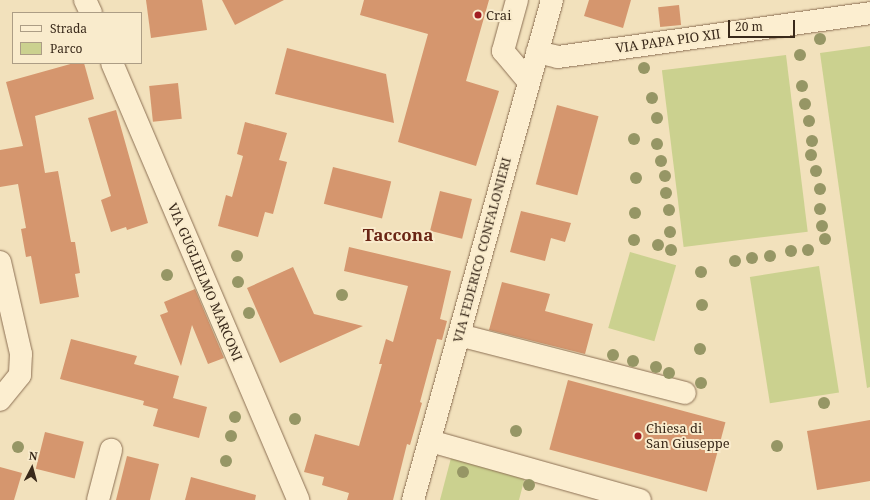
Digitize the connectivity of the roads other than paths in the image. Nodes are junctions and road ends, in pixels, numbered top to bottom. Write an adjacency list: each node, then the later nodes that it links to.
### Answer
1 (85, 0): 4 (street)
2 (517, 0): 8 (street)
3 (552, 0): 6 (street, VIA FEDERICO CONFALONIERI)
4 (90, 12)
5 (870, 13): 6 (street, VIA PAPA PIO XII)
6 (537, 52): 8 (street, VIA FEDERICO CONFALONIERI)
7 (112, 64): 16 (street, VIA GUGLIELMO MARCONI)
8 (529, 82): 10 (street, VIA FEDERICO CONFALONIERI)
9 (0, 262): 12 (street)
10 (459, 335): 11 (street); 13 (street, VIA FEDERICO CONFALONIERI)
11 (685, 393)
12 (0, 400)
13 (430, 441): 17 (street, VIA FEDERICO CONFALONIERI); 18 (street)
14 (111, 450): 15 (street)
15 (98, 500)
16 (298, 500)
17 (413, 500)
18 (640, 500)

